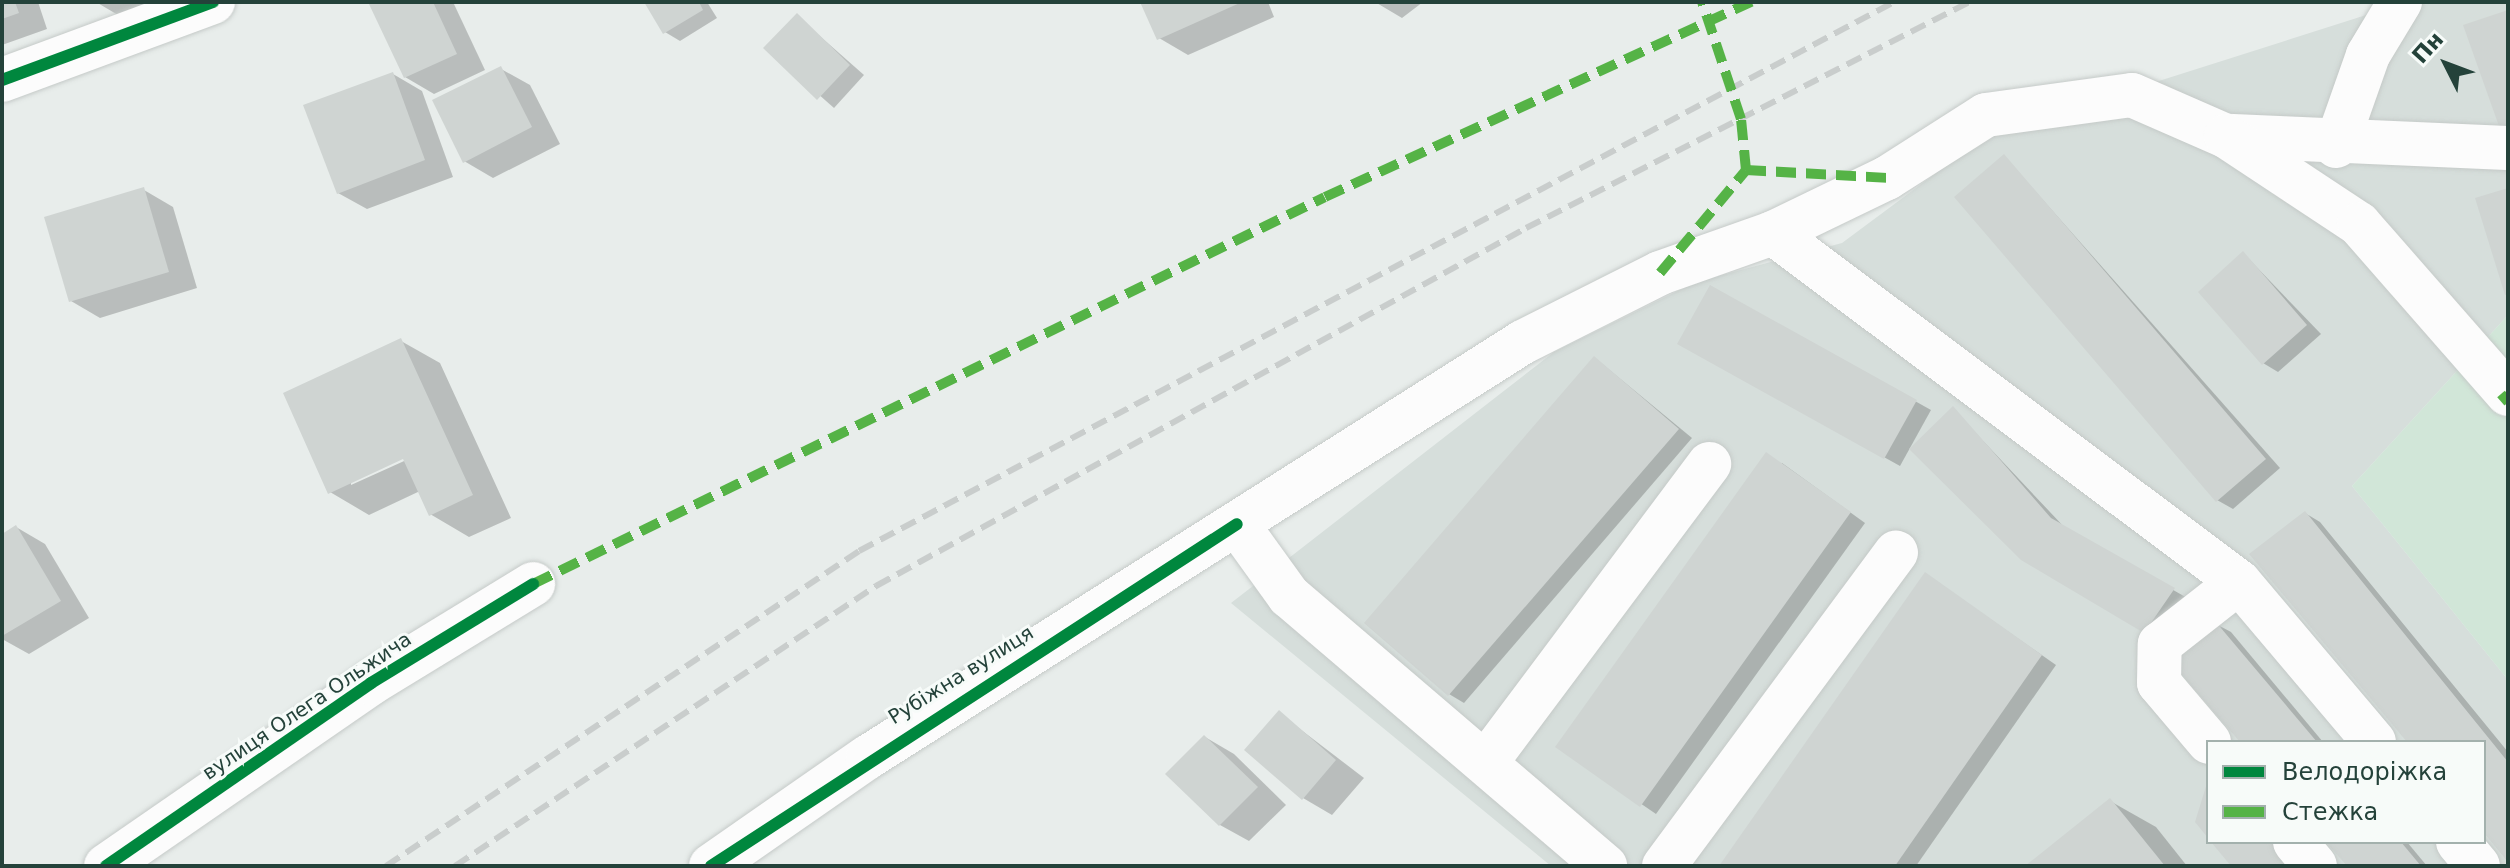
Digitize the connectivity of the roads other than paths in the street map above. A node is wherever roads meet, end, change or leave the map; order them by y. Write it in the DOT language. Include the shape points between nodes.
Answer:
graph roads {
  1 [pos="213,2"];
  2 [pos="2400,2"];
  3 [pos="2,80"];
  4 [pos="2226,136"];
  5 [pos="2336,146"];
  6 [pos="2508,148"];
  7 [pos="1773,233"];
  8 [pos="2508,394"];
  9 [pos="1709,464"];
  10 [pos="1237,524"];
  11 [pos="1896,552"];
  12 [pos="2239,582"];
  13 [pos="533,584"];
  14 [pos="2207,740"];
  15 [pos="2372,740"];
  16 [pos="1487,761"];
  17 [pos="2297,844"];
  18 [pos="2460,844"];
  19 [pos="106,866"];
  20 [pos="711,866"];
  21 [pos="1605,866"];
  22 [pos="1664,866"];
  23 [pos="2315,866"];
  24 [pos="2478,866"];
  1 -- 3 [label="street"];
  2 -- 5 [label="street" via="2368,55"];
  4 -- 5 [label="street"];
  4 -- 7 [label="street, Рубіжна вулиця" via="2132,95 1986,115 1887,178"];
  4 -- 8 [label="street" via="2359,224"];
  5 -- 6 [label="street"];
  7 -- 10 [label="street, Рубіжна вулиця" via="1660,273 1523,342"];
  7 -- 12 [label="street"];
  9 -- 16 [label="street"];
  10 -- 16 [label="street" via="1289,596"];
  10 -- 20 [label="street, Рубіжна вулиця"];
  11 -- 22 [label="street"];
  12 -- 14 [label="street" via="2160,644 2159,683"];
  12 -- 15 [label="street"];
  13 -- 19 [label="street, вулиця Олега Ольжича" via="371,683"];
  16 -- 21 [label="street"];
  17 -- 23 [label="street"];
  18 -- 24 [label="street"];
}
